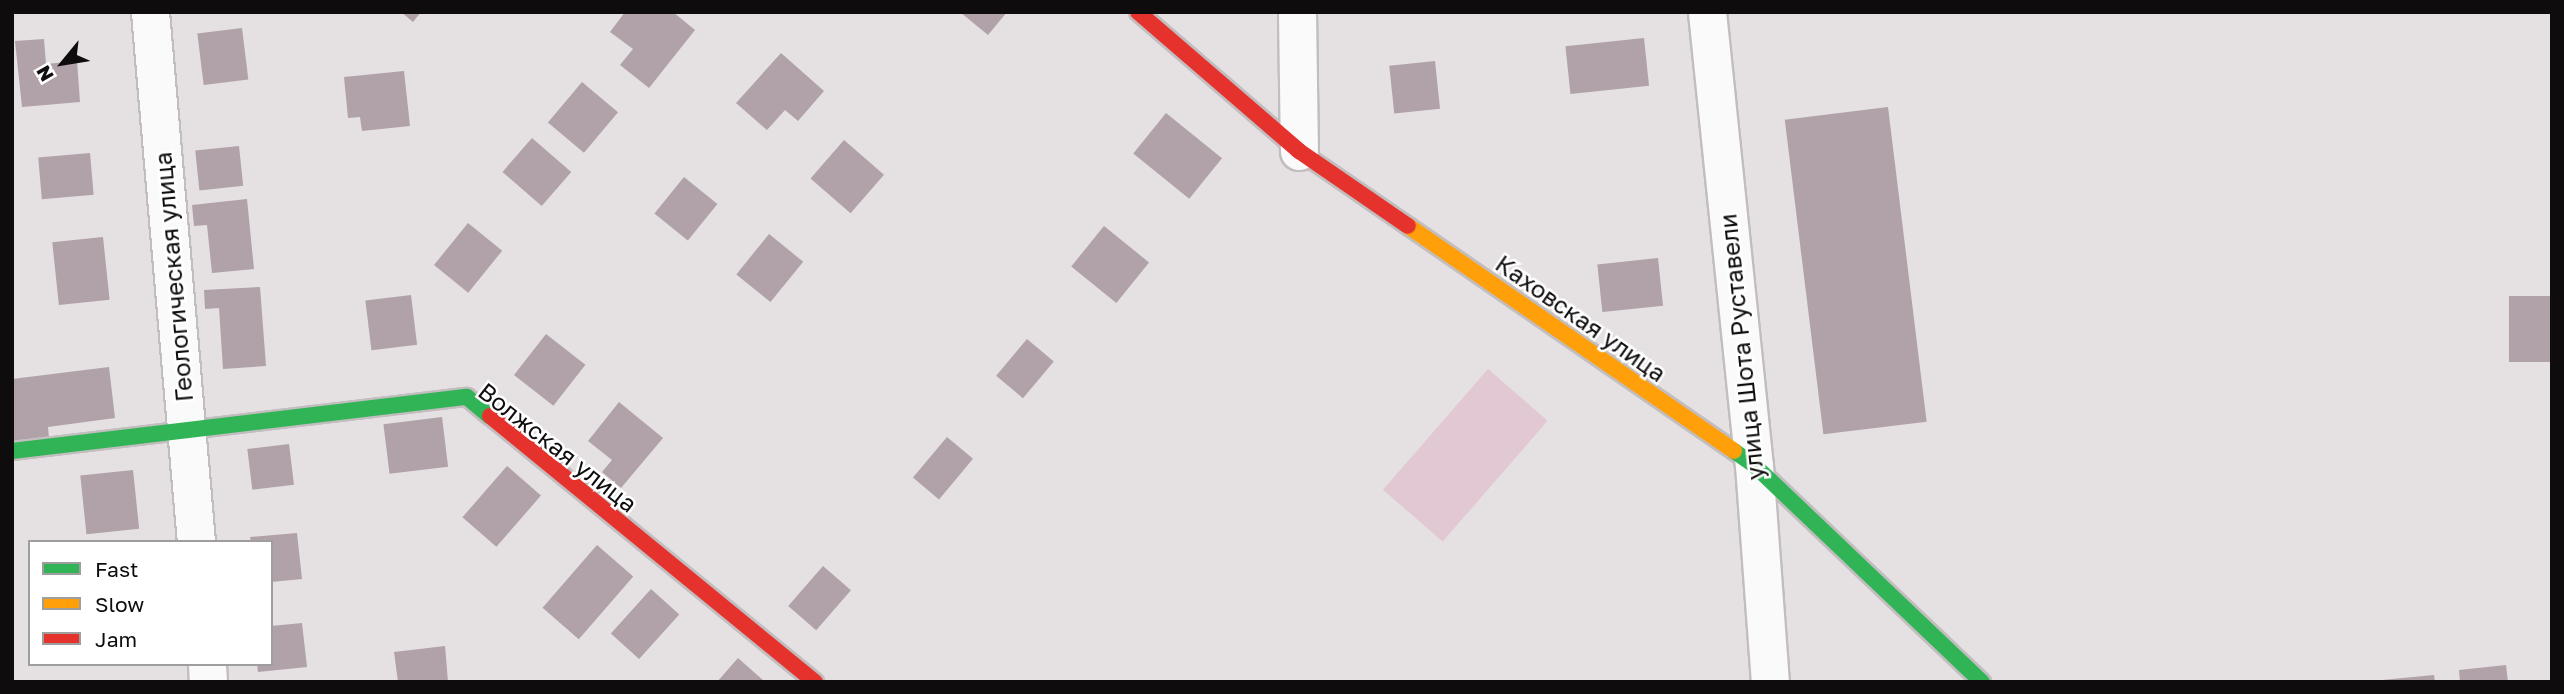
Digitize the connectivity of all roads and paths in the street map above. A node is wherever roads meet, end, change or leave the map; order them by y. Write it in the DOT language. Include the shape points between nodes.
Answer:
graph roads {
  1 [pos="150,12"];
  2 [pos="1138,12"];
  3 [pos="1297,12"];
  4 [pos="1707,12"];
  5 [pos="1299,150"];
  6 [pos="186,430"];
  7 [pos="12,451"];
  8 [pos="1754,465"];
  9 [pos="196,540"];
  10 [pos="815,682"];
  11 [pos="1770,682"];
  12 [pos="1982,682"];
  1 -- 6 [label="street, Геологическая улица"];
  2 -- 5 [label="street, Каховская улица"];
  3 -- 5 [label="street"];
  4 -- 8 [label="street, улица Шота Руставели"];
  5 -- 8 [label="street, Каховская улица"];
  6 -- 7 [label="street, Волжская улица"];
  6 -- 9 [label="street, Геологическая улица"];
  6 -- 10 [label="street, Волжская улица" via="467,397"];
  8 -- 11 [label="street, улица Шота Руставели"];
  8 -- 12 [label="street, Каховская улица"];
}
